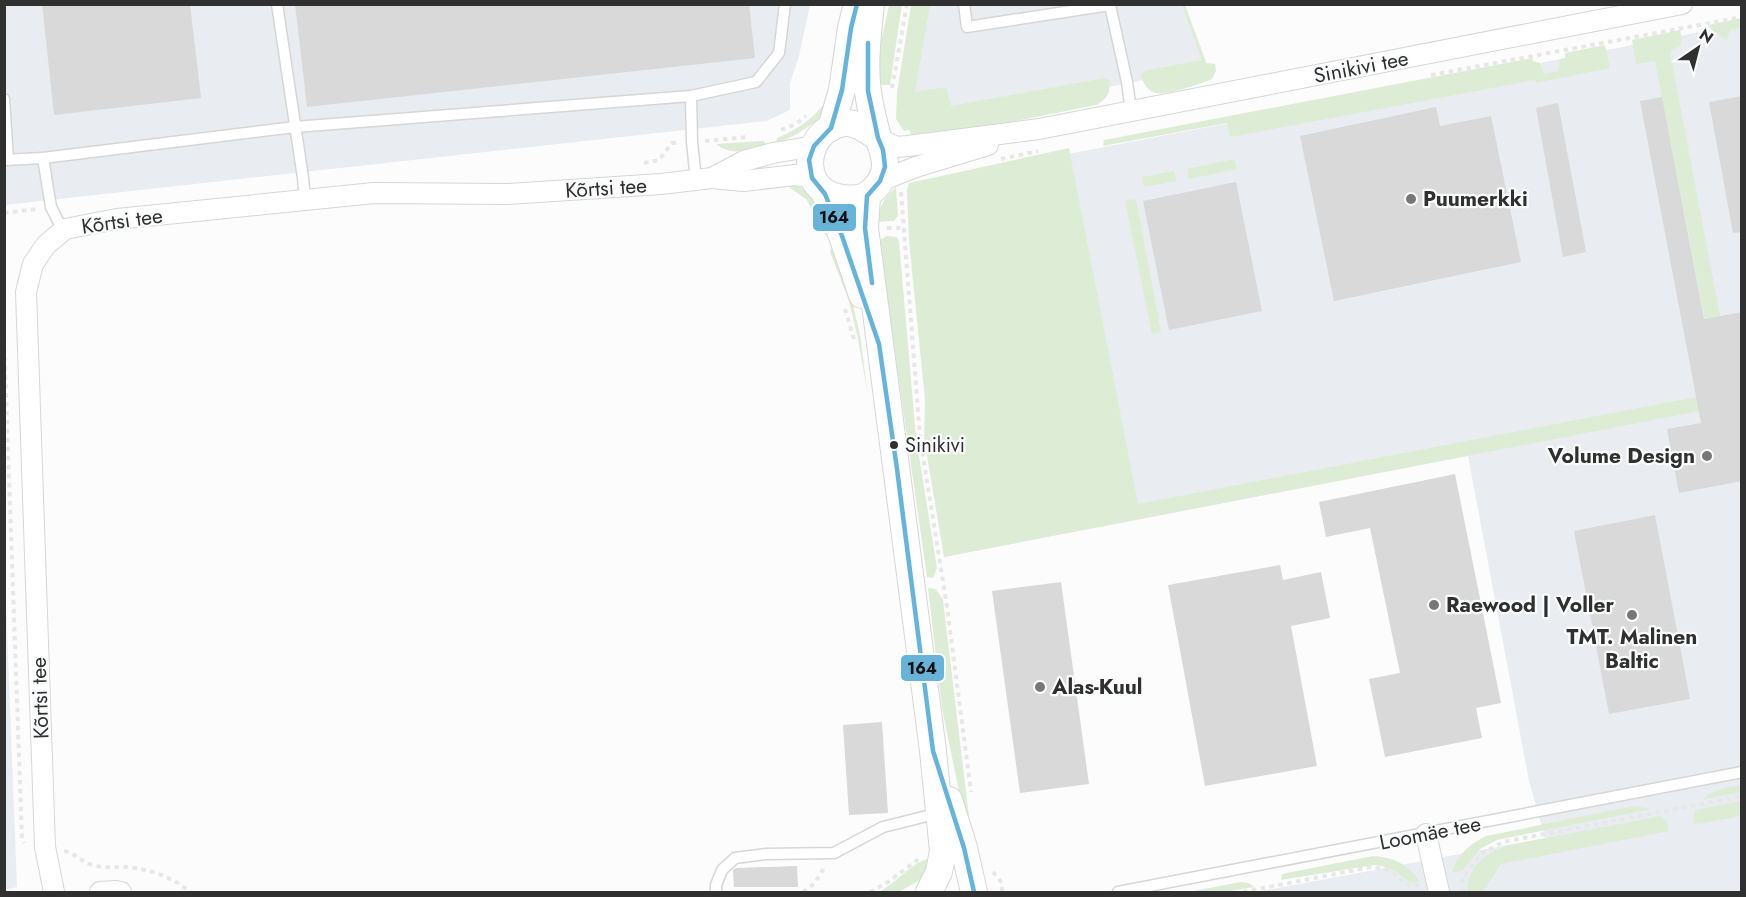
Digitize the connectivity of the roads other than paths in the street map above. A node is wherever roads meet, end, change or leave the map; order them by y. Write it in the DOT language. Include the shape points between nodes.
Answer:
graph roads {
  1 [pos="277,4"];
  2 [pos="785,4"];
  3 [pos="857,4"];
  4 [pos="871,4"];
  5 [pos="964,4"];
  6 [pos="1682,4"];
  7 [pos="1110,5"];
  8 [pos="691,96"];
  9 [pos="4,99"];
  10 [pos="1131,111"];
  11 [pos="295,127"];
  12 [pos="831,128"];
  13 [pos="1039,129"];
  14 [pos="878,138"];
  15 [pos="814,146"];
  16 [pos="43,158"];
  17 [pos="6,160"];
  18 [pos="704,179"];
  19 [pos="819,186"];
  20 [pos="873,189"];
  21 [pos="305,200"];
  22 [pos="63,231"];
  23 [pos="868,346"];
  24 [pos="933,751"];
  25 [pos="1742,772"];
  26 [pos="939,813"];
  27 [pos="1426,834"];
  28 [pos="1438,887"];
  29 [pos="54,892"];
  30 [pos="100,892"];
  31 [pos="121,892"];
  32 [pos="716,892"];
  33 [pos="928,892"];
  34 [pos="969,892"];
  35 [pos="975,892"];
  36 [pos="1118,892"];
  1 -- 11 [label="lane"];
  2 -- 8 [label="lane" via="779,53 756,82"];
  3 -- 12 [label="street"];
  4 -- 14 [label="street" via="868,40 879,92"];
  5 -- 7 [label="lane" via="967,27"];
  6 -- 10 [label="street, Sinikivi tee"];
  7 -- 10 [label="lane"];
  8 -- 11 [label="lane"];
  8 -- 18 [label="lane" via="692,142"];
  9 -- 17 [label="lane"];
  10 -- 13 [label="street, Sinikivi tee"];
  11 -- 16 [label="lane"];
  11 -- 21 [label="lane"];
  12 -- 14 [label="street" via="846,123 862,127"];
  12 -- 15 [label="street"];
  13 -- 14 [label="street, Sinikivi tee" via="896,147"];
  13 -- 20 [label="street, Sinikivi tee" via="916,167"];
  14 -- 20 [label="street" via="885,167"];
  15 -- 18 [label="street, Kõrtsi tee" via="771,144"];
  15 -- 19 [label="street" via="809,160"];
  16 -- 17 [label="lane"];
  16 -- 22 [label="lane" via="51,207"];
  18 -- 19 [label="street, Kõrtsi tee" via="743,181 795,174"];
  18 -- 21 [label="street, Kõrtsi tee" via="507,194 374,193"];
  19 -- 20 [label="street" via="846,199"];
  19 -- 23 [label="street" via="842,236"];
  20 -- 23 [label="street" via="865,228"];
  21 -- 22 [label="street, Kõrtsi tee" via="117,219"];
  22 -- 29 [label="street, Kõrtsi tee" via="46,245 33,264 26,291 45,847"];
  23 -- 24 [label="street" via="897,469"];
  24 -- 26 [label="street"];
  24 -- 35 [label="street"];
  25 -- 27 [label="lane, Loomäe tee"];
  26 -- 32 [label="lane" via="883,827 834,853 735,858 722,870"];
  26 -- 33 [label="street" via="942,851 939,872"];
  27 -- 28 [label="street"];
  27 -- 36 [label="lane, Loomäe tee"];
  30 -- 31 [label="street"];
  33 -- 34 [label="street" via="961,888"];
}
